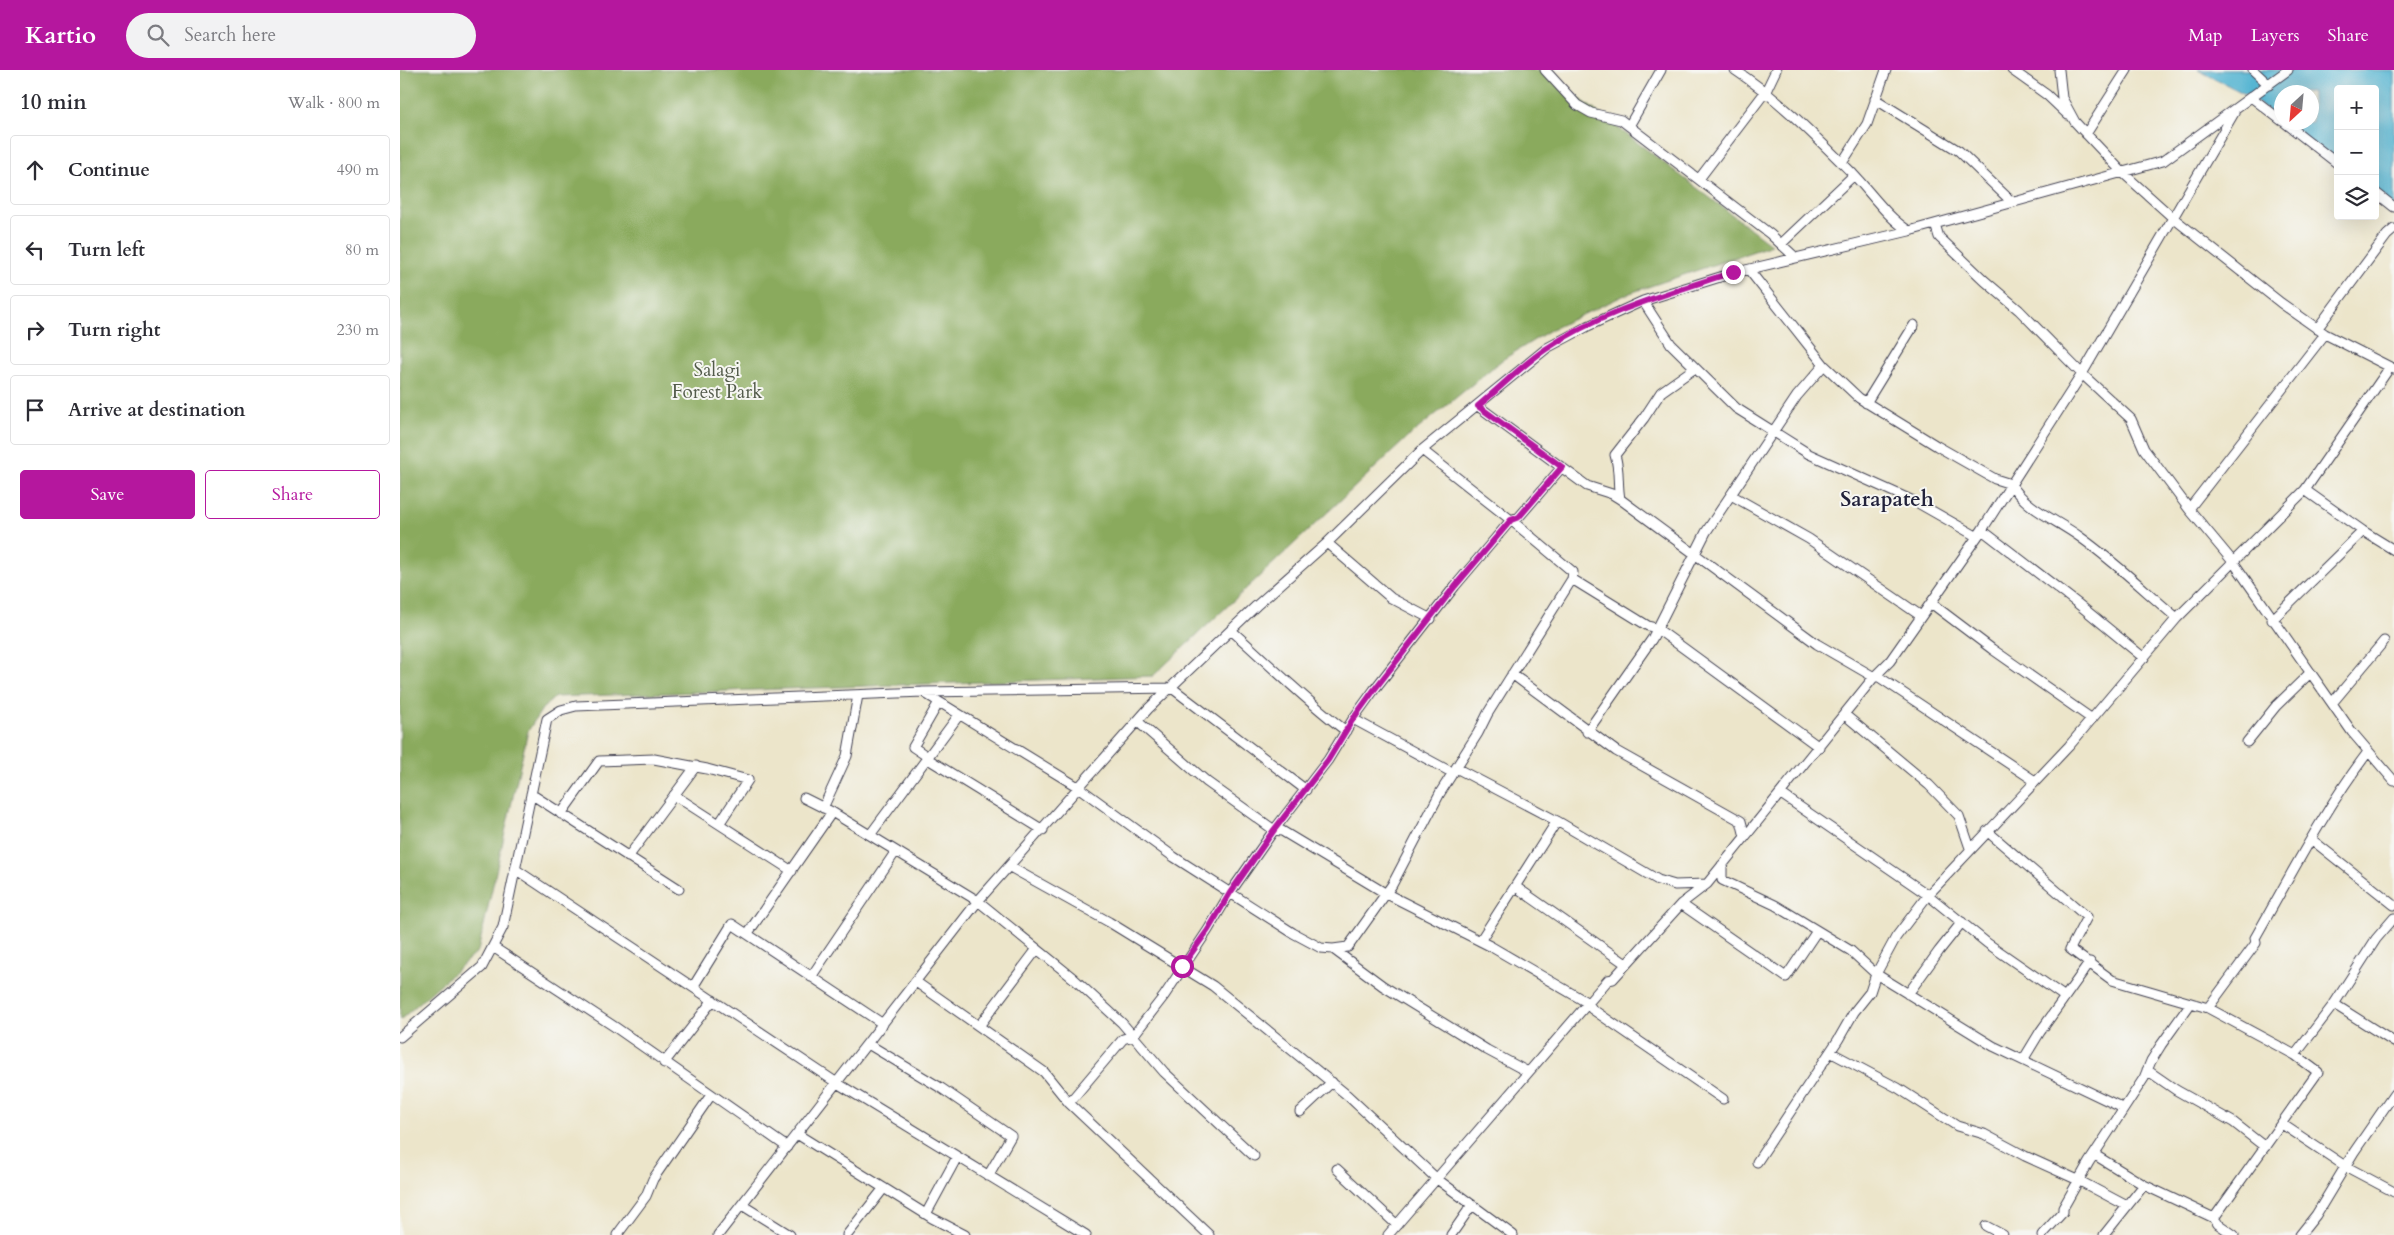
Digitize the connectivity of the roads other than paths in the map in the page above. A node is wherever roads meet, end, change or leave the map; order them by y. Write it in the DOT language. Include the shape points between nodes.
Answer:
graph roads {
  1 [pos="1545,70"];
  2 [pos="1661,70"];
  3 [pos="1735,70"];
  4 [pos="1776,70"];
  5 [pos="1886,70"];
  6 [pos="2012,70"];
  7 [pos="2059,70"];
  8 [pos="2127,70"];
  9 [pos="2253,70"];
  10 [pos="2288,70"];
  11 [pos="2269,85"];
  12 [pos="1766,91"];
  13 [pos="2251,97"];
  14 [pos="1876,99"];
  15 [pos="2236,108"];
  16 [pos="2274,115"];
  17 [pos="2075,122"];
  18 [pos="1629,126"];
  19 [pos="2293,130"];
  20 [pos="2086,134"];
  21 [pos="2334,161"];
  22 [pos="1842,163"];
  23 [pos="2122,172"];
  24 [pos="1854,175"];
  25 [pos="1699,179"];
  26 [pos="2379,195"];
  27 [pos="2012,202"];
  28 [pos="2394,207"];
  29 [pos="2172,217"];
  30 [pos="1935,224"];
  31 [pos="2394,229"];
  32 [pos="1909,231"];
  33 [pos="1781,244"];
  34 [pos="1795,257"];
  35 [pos="1749,270"];
  36 [pos="1643,301"];
  37 [pos="1914,325"];
  38 [pos="2321,332"];
  39 [pos="1824,365"];
  40 [pos="1695,368"];
  41 [pos="2392,368"];
  42 [pos="2082,374"];
  43 [pos="1866,403"];
  44 [pos="1478,406"];
  45 [pos="1773,433"];
  46 [pos="1422,450"];
  47 [pos="1562,467"];
  48 [pos="2011,484"];
  49 [pos="2305,490"];
  50 [pos="1731,495"];
  51 [pos="1620,499"];
  52 [pos="2189,509"];
  53 [pos="1511,520"];
  54 [pos="2363,531"];
  55 [pos="1979,533"];
  56 [pos="1327,543"];
  57 [pos="2394,550"];
  58 [pos="1695,555"];
  59 [pos="2234,563"];
  60 [pos="1572,579"];
  61 [pos="1931,603"];
  62 [pos="1921,616"];
  63 [pos="2177,618"];
  64 [pos="1430,619"];
  65 [pos="2272,620"];
  66 [pos="1656,628"];
  67 [pos="1231,630"];
  68 [pos="2384,641"];
  69 [pos="2144,658"];
  70 [pos="2310,673"];
  71 [pos="1512,674"];
  72 [pos="1874,677"];
  73 [pos="1172,688"];
  74 [pos="923,692"];
  75 [pos="858,694"];
  76 [pos="939,702"];
  77 [pos="2333,702"];
  78 [pos="959,715"];
  79 [pos="1846,715"];
  80 [pos="1353,719"];
  81 [pos="2092,719"];
  82 [pos="1138,721"];
  83 [pos="1346,731"];
  84 [pos="1587,732"];
  85 [pos="2247,742"];
  86 [pos="1819,747"];
  87 [pos="2368,752"];
  88 [pos="928,759"];
  89 [pos="696,766"];
  90 [pos="1454,770"];
  91 [pos="2035,781"];
  92 [pos="2394,781"];
  93 [pos="1078,787"];
  94 [pos="1306,790"];
  95 [pos="531,794"];
  96 [pos="1781,794"];
  97 [pos="674,795"];
  98 [pos="804,798"];
  99 [pos="823,808"];
  100 [pos="832,812"];
  101 [pos="561,814"];
  102 [pos="1557,821"];
  103 [pos="718,824"];
  104 [pos="1042,830"];
  105 [pos="1274,830"];
  106 [pos="1987,831"];
  107 [pos="870,835"];
  108 [pos="1745,837"];
  109 [pos="2311,839"];
  110 [pos="1970,848"];
  111 [pos="896,851"];
  112 [pos="628,857"];
  113 [pos="1722,865"];
  114 [pos="1010,867"];
  115 [pos="515,869"];
  116 [pos="792,871"];
  117 [pos="1707,884"];
  118 [pos="1516,888"];
  119 [pos="679,889"];
  120 [pos="1230,893"];
  121 [pos="1386,893"];
  122 [pos="1928,894"];
  123 [pos="978,902"];
  124 [pos="1681,904"];
  125 [pos="2394,906"];
  126 [pos="2394,918"];
  127 [pos="1962,922"];
  128 [pos="1817,931"];
  129 [pos="748,933"];
  130 [pos="1480,941"];
  131 [pos="493,947"];
  132 [pos="1037,949"];
  133 [pos="1333,949"];
  134 [pos="2090,962"];
  135 [pos="1626,964"];
  136 [pos="1182,966"];
  137 [pos="1876,974"];
  138 [pos="811,977"];
  139 [pos="916,982"];
  140 [pos="693,987"];
  141 [pos="1908,994"];
  142 [pos="2065,997"];
  143 [pos="713,1000"];
  144 [pos="1588,1003"];
  145 [pos="2191,1003"];
  146 [pos="2334,1004"];
  147 [pos="2208,1008"];
  148 [pos="883,1024"];
  149 [pos="979,1026"];
  150 [pos="1133,1036"];
  151 [pos="400,1037"];
  152 [pos="2394,1042"];
  153 [pos="868,1044"];
  154 [pos="1830,1052"];
  155 [pos="2295,1055"];
  156 [pos="2023,1060"];
  157 [pos="664,1063"];
  158 [pos="2147,1070"];
  159 [pos="1528,1072"];
  160 [pos="1332,1082"];
  161 [pos="837,1083"];
  162 [pos="2394,1094"];
  163 [pos="711,1095"];
  164 [pos="1723,1099"];
  165 [pos="1069,1103"];
  166 [pos="2124,1108"];
  167 [pos="1300,1112"];
  168 [pos="2282,1124"];
  169 [pos="797,1134"];
  170 [pos="787,1147"];
  171 [pos="2265,1147"];
  172 [pos="2095,1155"];
  173 [pos="1254,1156"];
  174 [pos="957,1157"];
  175 [pos="1757,1162"];
  176 [pos="2346,1166"];
  177 [pos="1337,1169"];
  178 [pos="988,1176"];
  179 [pos="1437,1179"];
  180 [pos="2078,1180"];
  181 [pos="2144,1185"];
  182 [pos="884,1188"];
  183 [pos="2394,1192"];
  184 [pos="742,1205"];
  185 [pos="1472,1205"];
  186 [pos="2127,1206"];
  187 [pos="926,1214"];
  188 [pos="2214,1218"];
  189 [pos="1397,1225"];
  190 [pos="1986,1226"];
  191 [pos="961,1234"];
  192 [pos="618,1235"];
  193 [pos="718,1235"];
  194 [pos="790,1235"];
  195 [pos="846,1235"];
  196 [pos="1086,1235"];
  197 [pos="1209,1235"];
  198 [pos="1388,1235"];
  199 [pos="1451,1235"];
  200 [pos="1513,1235"];
  201 [pos="2003,1235"];
  202 [pos="2042,1235"];
  203 [pos="2104,1235"];
  204 [pos="2234,1235"];
  205 [pos="2300,1235"];
  1 -- 18 [label="street" via="1577,104 1591,113 1621,120"];
  2 -- 18 [label="street"];
  3 -- 12 [label="street"];
  4 -- 12 [label="street"];
  5 -- 14 [label="street"];
  6 -- 17 [label="street"];
  7 -- 17 [label="street" via="2062,98"];
  8 -- 20 [label="street"];
  9 -- 11 [label="street"];
  10 -- 11 [label="street"];
  11 -- 13 [label="street"];
  12 -- 22 [label="street"];
  12 -- 25 [label="street"];
  13 -- 15 [label="street"];
  13 -- 16 [label="street"];
  14 -- 22 [label="street" via="1867,124"];
  14 -- 27 [label="street" via="1959,151"];
  15 -- 23 [label="street" via="2163,161"];
  15 -- 29 [label="street"];
  17 -- 20 [label="street"];
  18 -- 25 [label="street"];
  19 -- 21 [label="street"];
  20 -- 23 [label="street"];
  22 -- 24 [label="street"];
  23 -- 27 [label="street"];
  23 -- 29 [label="street"];
  24 -- 32 [label="street" via="1898,224"];
  24 -- 33 [label="street"];
  25 -- 33 [label="street"];
  26 -- 28 [label="street"];
  27 -- 30 [label="street"];
  29 -- 38 [label="street"];
  29 -- 42 [label="street"];
  30 -- 32 [label="street"];
  30 -- 42 [label="street" via="1939,237 2019,310"];
  31 -- 38 [label="street"];
  32 -- 34 [label="street"];
  33 -- 34 [label="street"];
  34 -- 35 [label="street"];
  35 -- 36 [label="street" via="1733,272"];
  35 -- 39 [label="street"];
  36 -- 40 [label="street" via="1671,344"];
  36 -- 44 [label="street" via="1547,348"];
  37 -- 43 [label="street"];
  38 -- 41 [label="street"];
  38 -- 52 [label="street"];
  39 -- 43 [label="street"];
  39 -- 45 [label="street" via="1797,396"];
  40 -- 45 [label="street" via="1736,408"];
  40 -- 51 [label="street" via="1661,392 1615,455 1619,467"];
  41 -- 49 [label="street"];
  42 -- 48 [label="street"];
  42 -- 52 [label="street" via="2131,419 2144,449"];
  43 -- 48 [label="street" via="1987,474"];
  44 -- 46 [label="street"];
  44 -- 47 [label="street"];
  45 -- 50 [label="street"];
  45 -- 55 [label="street" via="1809,454"];
  46 -- 53 [label="street"];
  46 -- 56 [label="street"];
  47 -- 51 [label="street" via="1587,486"];
  47 -- 53 [label="street" via="1519,517"];
  48 -- 55 [label="street"];
  48 -- 63 [label="street" via="2017,494 2079,536"];
  49 -- 54 [label="street"];
  49 -- 59 [label="street"];
  50 -- 58 [label="street"];
  50 -- 62 [label="street" via="1809,539"];
  51 -- 58 [label="street"];
  52 -- 59 [label="street"];
  53 -- 60 [label="street" via="1573,572"];
  53 -- 64 [label="street"];
  54 -- 57 [label="street"];
  54 -- 65 [label="street"];
  55 -- 61 [label="street"];
  55 -- 69 [label="street" via="2077,603"];
  56 -- 64 [label="street" via="1391,598"];
  56 -- 67 [label="street"];
  58 -- 66 [label="street"];
  58 -- 72 [label="street" via="1817,644"];
  59 -- 63 [label="street"];
  59 -- 65 [label="street"];
  60 -- 66 [label="street"];
  60 -- 71 [label="street"];
  61 -- 62 [label="street"];
  61 -- 81 [label="street"];
  62 -- 72 [label="street" via="1890,661"];
  63 -- 69 [label="street"];
  64 -- 80 [label="street"];
  65 -- 70 [label="street"];
  66 -- 84 [label="street" via="1652,639"];
  66 -- 86 [label="street"];
  67 -- 73 [label="street"];
  67 -- 83 [label="street" via="1320,712"];
  68 -- 77 [label="street"];
  69 -- 81 [label="street"];
  70 -- 77 [label="street"];
  70 -- 85 [label="street" via="2276,706"];
  71 -- 84 [label="street"];
  71 -- 90 [label="street"];
  72 -- 79 [label="street"];
  72 -- 91 [label="street" via="1879,677"];
  73 -- 74 [label="street"];
  73 -- 82 [label="street"];
  73 -- 94 [label="street"];
  74 -- 75 [label="street"];
  74 -- 76 [label="street"];
  75 -- 95 [label="street" via="576,706 561,710 548,719"];
  75 -- 99 [label="street" via="847,756"];
  76 -- 78 [label="street"];
  76 -- 88 [label="street" via="912,747"];
  77 -- 87 [label="street"];
  78 -- 88 [label="street"];
  78 -- 93 [label="street"];
  79 -- 86 [label="street"];
  79 -- 110 [label="street" via="1929,786 1958,816"];
  80 -- 83 [label="street"];
  80 -- 90 [label="street"];
  81 -- 91 [label="street"];
  82 -- 93 [label="street"];
  82 -- 105 [label="street" via="1207,782"];
  83 -- 94 [label="street"];
  84 -- 108 [label="street" via="1653,774 1741,821"];
  86 -- 96 [label="street"];
  87 -- 92 [label="street"];
  87 -- 109 [label="street" via="2346,781"];
  88 -- 104 [label="street"];
  88 -- 107 [label="street"];
  89 -- 97 [label="street"];
  89 -- 101 [label="street" via="654,759 599,761"];
  89 -- 103 [label="street" via="748,780"];
  90 -- 102 [label="street"];
  90 -- 121 [label="street"];
  91 -- 106 [label="street"];
  93 -- 104 [label="street"];
  93 -- 120 [label="street" via="1174,857"];
  94 -- 105 [label="street"];
  95 -- 101 [label="street"];
  95 -- 115 [label="street"];
  96 -- 108 [label="street"];
  96 -- 122 [label="street"];
  97 -- 103 [label="street"];
  97 -- 112 [label="street"];
  98 -- 99 [label="street"];
  99 -- 100 [label="street"];
  100 -- 107 [label="street"];
  100 -- 116 [label="street"];
  101 -- 112 [label="street"];
  102 -- 117 [label="street" via="1658,880 1675,885"];
  102 -- 118 [label="street"];
  103 -- 116 [label="street"];
  104 -- 114 [label="street"];
  105 -- 120 [label="street"];
  105 -- 121 [label="street" via="1282,831"];
  106 -- 110 [label="street"];
  106 -- 134 [label="street" via="2087,917 2070,949"];
  107 -- 111 [label="street"];
  108 -- 113 [label="street"];
  109 -- 125 [label="street"];
  109 -- 147 [label="street" via="2255,938 2256,943"];
  110 -- 122 [label="street"];
  111 -- 123 [label="street"];
  111 -- 138 [label="street"];
  112 -- 119 [label="street"];
  113 -- 117 [label="street"];
  113 -- 128 [label="street" via="1722,880 1775,905"];
  114 -- 123 [label="street"];
  114 -- 136 [label="street"];
  115 -- 131 [label="street" via="503,927"];
  115 -- 140 [label="street"];
  116 -- 129 [label="street"];
  117 -- 124 [label="street"];
  118 -- 130 [label="street"];
  118 -- 135 [label="street"];
  120 -- 133 [label="street" via="1300,937 1321,948"];
  120 -- 136 [label="street"];
  121 -- 130 [label="street"];
  121 -- 133 [label="street" via="1348,947"];
  122 -- 127 [label="street"];
  122 -- 137 [label="street" via="1896,937"];
  123 -- 132 [label="street"];
  123 -- 139 [label="street"];
  124 -- 128 [label="street" via="1786,978"];
  124 -- 135 [label="street"];
  126 -- 146 [label="street"];
  127 -- 141 [label="street"];
  127 -- 142 [label="street"];
  128 -- 137 [label="street" via="1851,951"];
  129 -- 138 [label="street"];
  129 -- 140 [label="street" via="732,924"];
  130 -- 144 [label="street"];
  131 -- 151 [label="street" via="482,967"];
  131 -- 157 [label="street"];
  132 -- 149 [label="street"];
  132 -- 150 [label="street" via="1073,978"];
  133 -- 159 [label="street" via="1383,986"];
  134 -- 142 [label="street"];
  134 -- 145 [label="street" via="2112,980"];
  135 -- 144 [label="street"];
  136 -- 150 [label="street"];
  136 -- 160 [label="street" via="1213,986"];
  137 -- 141 [label="street"];
  137 -- 154 [label="street" via="1870,992"];
  138 -- 148 [label="street"];
  139 -- 148 [label="street"];
  139 -- 149 [label="street"];
  140 -- 143 [label="street"];
  141 -- 156 [label="street" via="1993,1046"];
  142 -- 156 [label="street"];
  143 -- 157 [label="street"];
  143 -- 161 [label="street"];
  144 -- 159 [label="street"];
  144 -- 164 [label="street" via="1592,1009"];
  145 -- 147 [label="street"];
  145 -- 158 [label="street" via="2174,1024"];
  146 -- 152 [label="street"];
  146 -- 155 [label="street"];
  147 -- 155 [label="street"];
  148 -- 153 [label="street"];
  149 -- 165 [label="street" via="1044,1072"];
  150 -- 165 [label="street" via="1123,1039"];
  150 -- 173 [label="street" via="1170,1078"];
  153 -- 161 [label="street"];
  153 -- 178 [label="street" via="1011,1136"];
  154 -- 175 [label="street"];
  154 -- 180 [label="street" via="1898,1088 1957,1126 1984,1134"];
  155 -- 168 [label="street" via="2318,1072"];
  156 -- 166 [label="street"];
  157 -- 163 [label="street"];
  158 -- 166 [label="street"];
  158 -- 171 [label="street" via="2233,1122"];
  159 -- 179 [label="street"];
  160 -- 167 [label="street"];
  160 -- 179 [label="street"];
  161 -- 169 [label="street"];
  161 -- 174 [label="street"];
  162 -- 176 [label="street"];
  163 -- 170 [label="street"];
  163 -- 192 [label="street"];
  165 -- 197 [label="street"];
  166 -- 172 [label="street"];
  168 -- 171 [label="street"];
  168 -- 176 [label="street"];
  169 -- 170 [label="street"];
  169 -- 182 [label="street"];
  170 -- 184 [label="street"];
  171 -- 188 [label="street"];
  172 -- 180 [label="street"];
  172 -- 181 [label="street"];
  174 -- 178 [label="street"];
  174 -- 187 [label="street"];
  176 -- 183 [label="street"];
  176 -- 205 [label="street"];
  177 -- 189 [label="street"];
  178 -- 196 [label="street"];
  179 -- 185 [label="street"];
  179 -- 189 [label="street"];
  180 -- 186 [label="street"];
  180 -- 202 [label="street" via="2063,1212"];
  181 -- 186 [label="street"];
  181 -- 188 [label="street"];
  182 -- 187 [label="street"];
  182 -- 195 [label="street"];
  184 -- 193 [label="street"];
  184 -- 194 [label="street"];
  185 -- 199 [label="street"];
  185 -- 200 [label="street"];
  186 -- 203 [label="street"];
  187 -- 191 [label="street"];
  188 -- 204 [label="street"];
  189 -- 198 [label="street"];
  190 -- 201 [label="street"];
}
